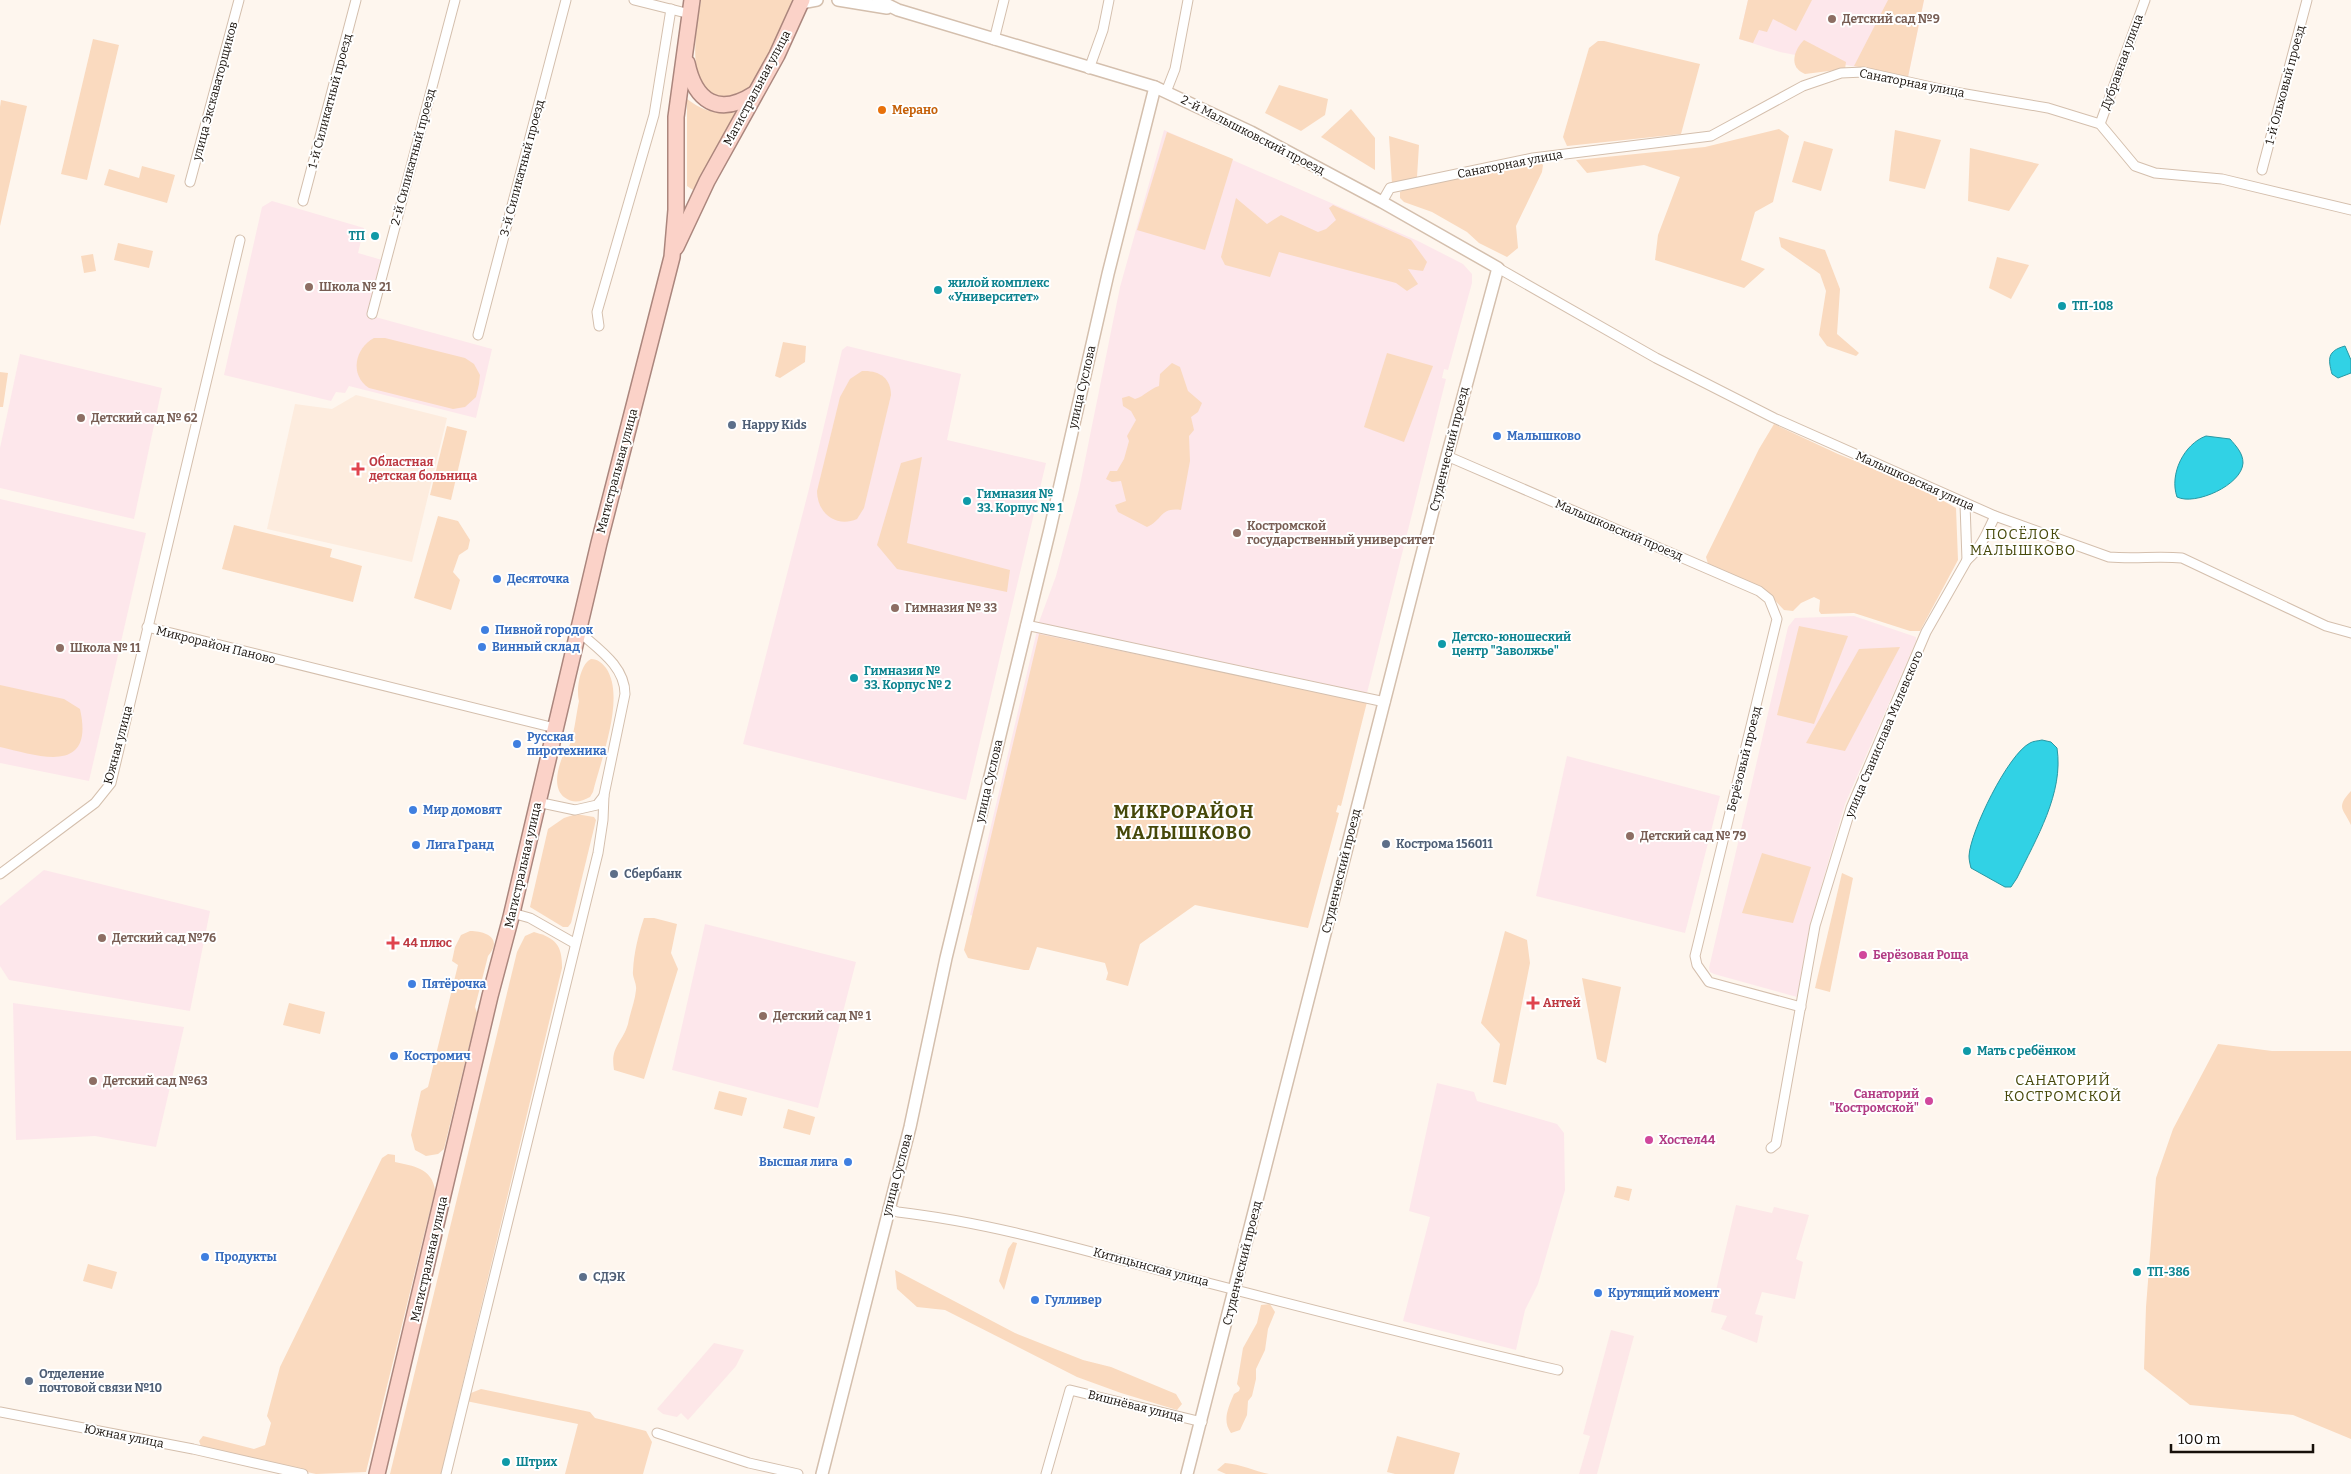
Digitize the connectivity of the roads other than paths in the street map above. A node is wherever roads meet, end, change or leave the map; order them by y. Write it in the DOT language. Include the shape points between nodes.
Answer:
graph roads {
  1 [pos="239,0"];
  2 [pos="356,0"];
  3 [pos="454,0"];
  4 [pos="566,0"];
  5 [pos="634,0"];
  6 [pos="817,0"];
  7 [pos="838,0"];
  8 [pos="878,0"];
  9 [pos="1004,0"];
  10 [pos="1109,0"];
  11 [pos="1188,0"];
  12 [pos="2145,0"];
  13 [pos="2307,0"];
  14 [pos="802,2"];
  15 [pos="691,7"];
  16 [pos="671,9"];
  17 [pos="898,10"];
  18 [pos="994,40"];
  19 [pos="686,56"];
  20 [pos="1089,69"];
  21 [pos="1155,88"];
  22 [pos="1166,92"];
  23 [pos="754,94"];
  24 [pos="2100,124"];
  25 [pos="2262,170"];
  26 [pos="190,182"];
  27 [pos="303,201"];
  28 [pos="1382,202"];
  29 [pos="2351,210"];
  30 [pos="240,240"];
  31 [pos="672,257"];
  32 [pos="1498,268"];
  33 [pos="372,314"];
  34 [pos="599,326"];
  35 [pos="478,336"];
  36 [pos="1447,456"];
  37 [pos="1965,504"];
  38 [pos="1994,516"];
  39 [pos="1966,560"];
  40 [pos="1777,619"];
  41 [pos="1026,625"];
  42 [pos="147,627"];
  43 [pos="578,631"];
  44 [pos="2351,633"];
  45 [pos="1385,702"];
  46 [pos="555,728"];
  47 [pos="604,796"];
  48 [pos="537,802"];
  49 [pos="0,874"];
  50 [pos="512,913"];
  51 [pos="574,943"];
  52 [pos="1801,1007"];
  53 [pos="1771,1148"];
  54 [pos="888,1208"];
  55 [pos="1235,1289"];
  56 [pos="1558,1370"];
  57 [pos="0,1412"];
  58 [pos="1202,1422"];
  59 [pos="658,1433"];
  60 [pos="248,1462"];
  61 [pos="271,1474"];
  62 [pos="303,1474"];
  63 [pos="377,1474"];
  64 [pos="446,1474"];
  65 [pos="798,1474"];
  66 [pos="822,1474"];
  67 [pos="1046,1474"];
  68 [pos="1187,1474"];
  1 -- 26 [label="street, улица Экскаваторщиков"];
  2 -- 27 [label="street, 1-й Силикатный проезд"];
  3 -- 33 [label="street, 2-й Силикатный проезд"];
  4 -- 35 [label="street, 3-й Силикатный проезд"];
  5 -- 16 [label="street"];
  6 -- 14 [label="street"];
  7 -- 17 [label="street"];
  8 -- 17 [label="street, 2-й Малышковский проезд"];
  9 -- 18 [label="street"];
  10 -- 20 [label="street" via="1103,30"];
  11 -- 22 [label="street" via="1175,69"];
  12 -- 24 [label="street, Дубравная улица"];
  13 -- 25 [label="street, 1-й Ольховый проезд"];
  14 -- 23 [label="highway, Магистральная улица"];
  15 -- 16 [label="street"];
  15 -- 19 [label="highway, Магистральная улица"];
  16 -- 34 [label="street" via="654,115 597,312"];
  17 -- 18 [label="street, 2-й Малышковский проезд"];
  18 -- 20 [label="street, 2-й Малышковский проезд"];
  19 -- 23 [label="highway" via="692,82 697,92 708,101 731,103"];
  19 -- 31 [label="highway, Магистральная улица" via="676,116 676,210"];
  20 -- 21 [label="street, 2-й Малышковский проезд"];
  21 -- 22 [label="street, 2-й Малышковский проезд"];
  21 -- 41 [label="street, улица Суслова"];
  22 -- 28 [label="street, 2-й Малышковский проезд" via="1248,130"];
  23 -- 31 [label="highway, Магистральная улица" via="707,181"];
  24 -- 28 [label="street, Санаторная улица" via="2048,108 1864,72 1841,73 1791,91 1711,136 1532,158 1390,188"];
  24 -- 29 [label="street" via="2135,166 2155,173 2222,179"];
  28 -- 32 [label="street, 2-й Малышковский проезд"];
  30 -- 42 [label="street, Микрорайон Паново"];
  31 -- 43 [label="highway, Магистральная улица"];
  32 -- 36 [label="street, Студенческий проезд"];
  32 -- 37 [label="street, Малышковская улица" via="1656,358 1765,414"];
  36 -- 40 [label="street, Малышковский проезд" via="1759,591 1769,599"];
  36 -- 45 [label="street, Студенческий проезд"];
  37 -- 38 [label="street, Малышковская улица"];
  37 -- 39 [label="street"];
  38 -- 39 [label="street, улица Станислава Милевского" via="1975,553"];
  38 -- 44 [label="street, Малышковская улица" via="2109,557 2182,558 2326,626"];
  39 -- 52 [label="street, улица Станислава Милевского" via="1926,632 1851,808 1815,926"];
  40 -- 52 [label="street, Берёзовый проезд" via="1695,956 1696,965 1709,982"];
  41 -- 45 [label="street"];
  41 -- 54 [label="street, улица Суслова" via="948,950 910,1127"];
  42 -- 46 [label="street, Микрорайон Паново"];
  42 -- 49 [label="street, Южная улица" via="111,784 94,803"];
  43 -- 46 [label="highway, Магистральная улица"];
  43 -- 47 [label="street" via="620,672 625,683"];
  45 -- 55 [label="street, Студенческий проезд"];
  46 -- 48 [label="highway, Магистральная улица"];
  47 -- 48 [label="street" via="598,805 575,810"];
  47 -- 51 [label="street" via="598,853"];
  48 -- 50 [label="highway, Магистральная улица"];
  50 -- 51 [label="street" via="530,918"];
  50 -- 63 [label="highway, Магистральная улица"];
  51 -- 64 [label="street"];
  52 -- 53 [label="street, улица Станислава Милевского" via="1776,1144"];
  54 -- 55 [label="street, Китицынская улица" via="968,1221"];
  54 -- 66 [label="street, улица Суслова"];
  55 -- 56 [label="street, Китицынская улица"];
  55 -- 58 [label="street, Студенческий проезд"];
  57 -- 60 [label="street, Южная улица"];
  58 -- 67 [label="street, Вишнёвая улица" via="1070,1390"];
  58 -- 68 [label="street, Студенческий проезд"];
  59 -- 65 [label="street" via="748,1463"];
  60 -- 61 [label="street, Южная улица"];
  60 -- 62 [label="street, Южная улица"];
}
